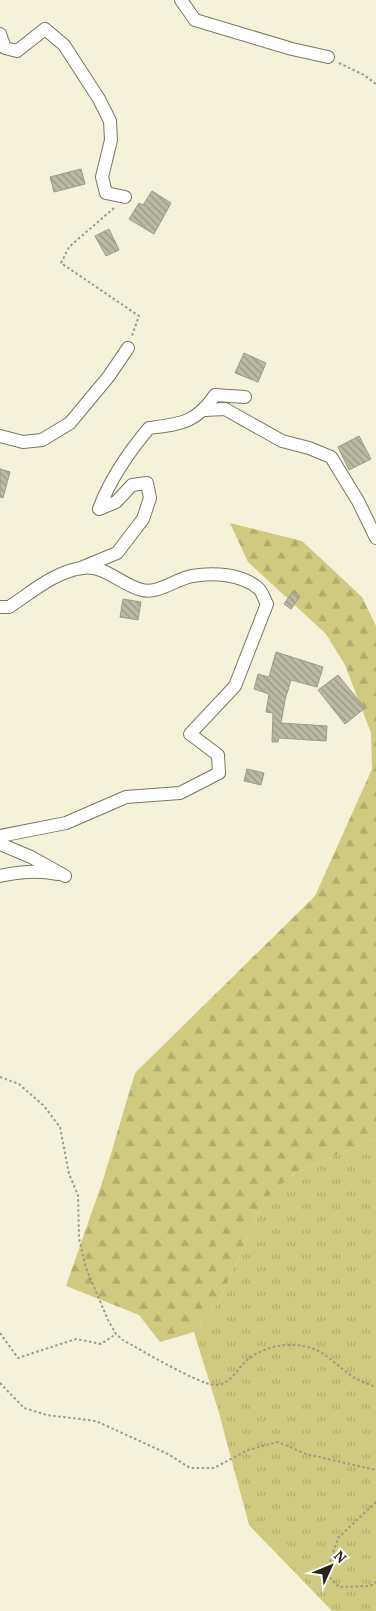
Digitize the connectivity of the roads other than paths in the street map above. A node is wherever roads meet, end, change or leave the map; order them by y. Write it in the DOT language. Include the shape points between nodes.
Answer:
graph roads {
  1 [pos="181,0"];
  2 [pos="0,34"];
  3 [pos="328,57"];
  4 [pos="125,197"];
  5 [pos="128,348"];
  6 [pos="245,397"];
  7 [pos="205,410"];
  8 [pos="0,436"];
  9 [pos="376,538"];
  10 [pos="83,567"];
  11 [pos="0,608"];
  12 [pos="0,836"];
  13 [pos="0,844"];
  14 [pos="0,876"];
  1 -- 3 [label="street" via="196,20"];
  2 -- 4 [label="street" via="5,48 17,51 46,29 64,45 110,121 111,140 102,177 106,193"];
  5 -- 8 [label="street" via="70,423 42,440 23,442"];
  6 -- 7 [label="street" via="215,395"];
  7 -- 9 [label="street" via="225,410 282,441 331,457"];
  7 -- 10 [label="street" via="181,424 149,428 128,453 99,509 116,502 132,485 147,483 150,498 143,518 117,553"];
  10 -- 11 [label="street" via="58,574 9,607"];
  10 -- 12 [label="street" via="102,570 142,590 192,576 219,574 240,578 260,588 267,604 235,686 190,734 218,755 219,773 180,793 126,797 66,822"];
  13 -- 14 [label="street" via="65,876 48,872"];
}
